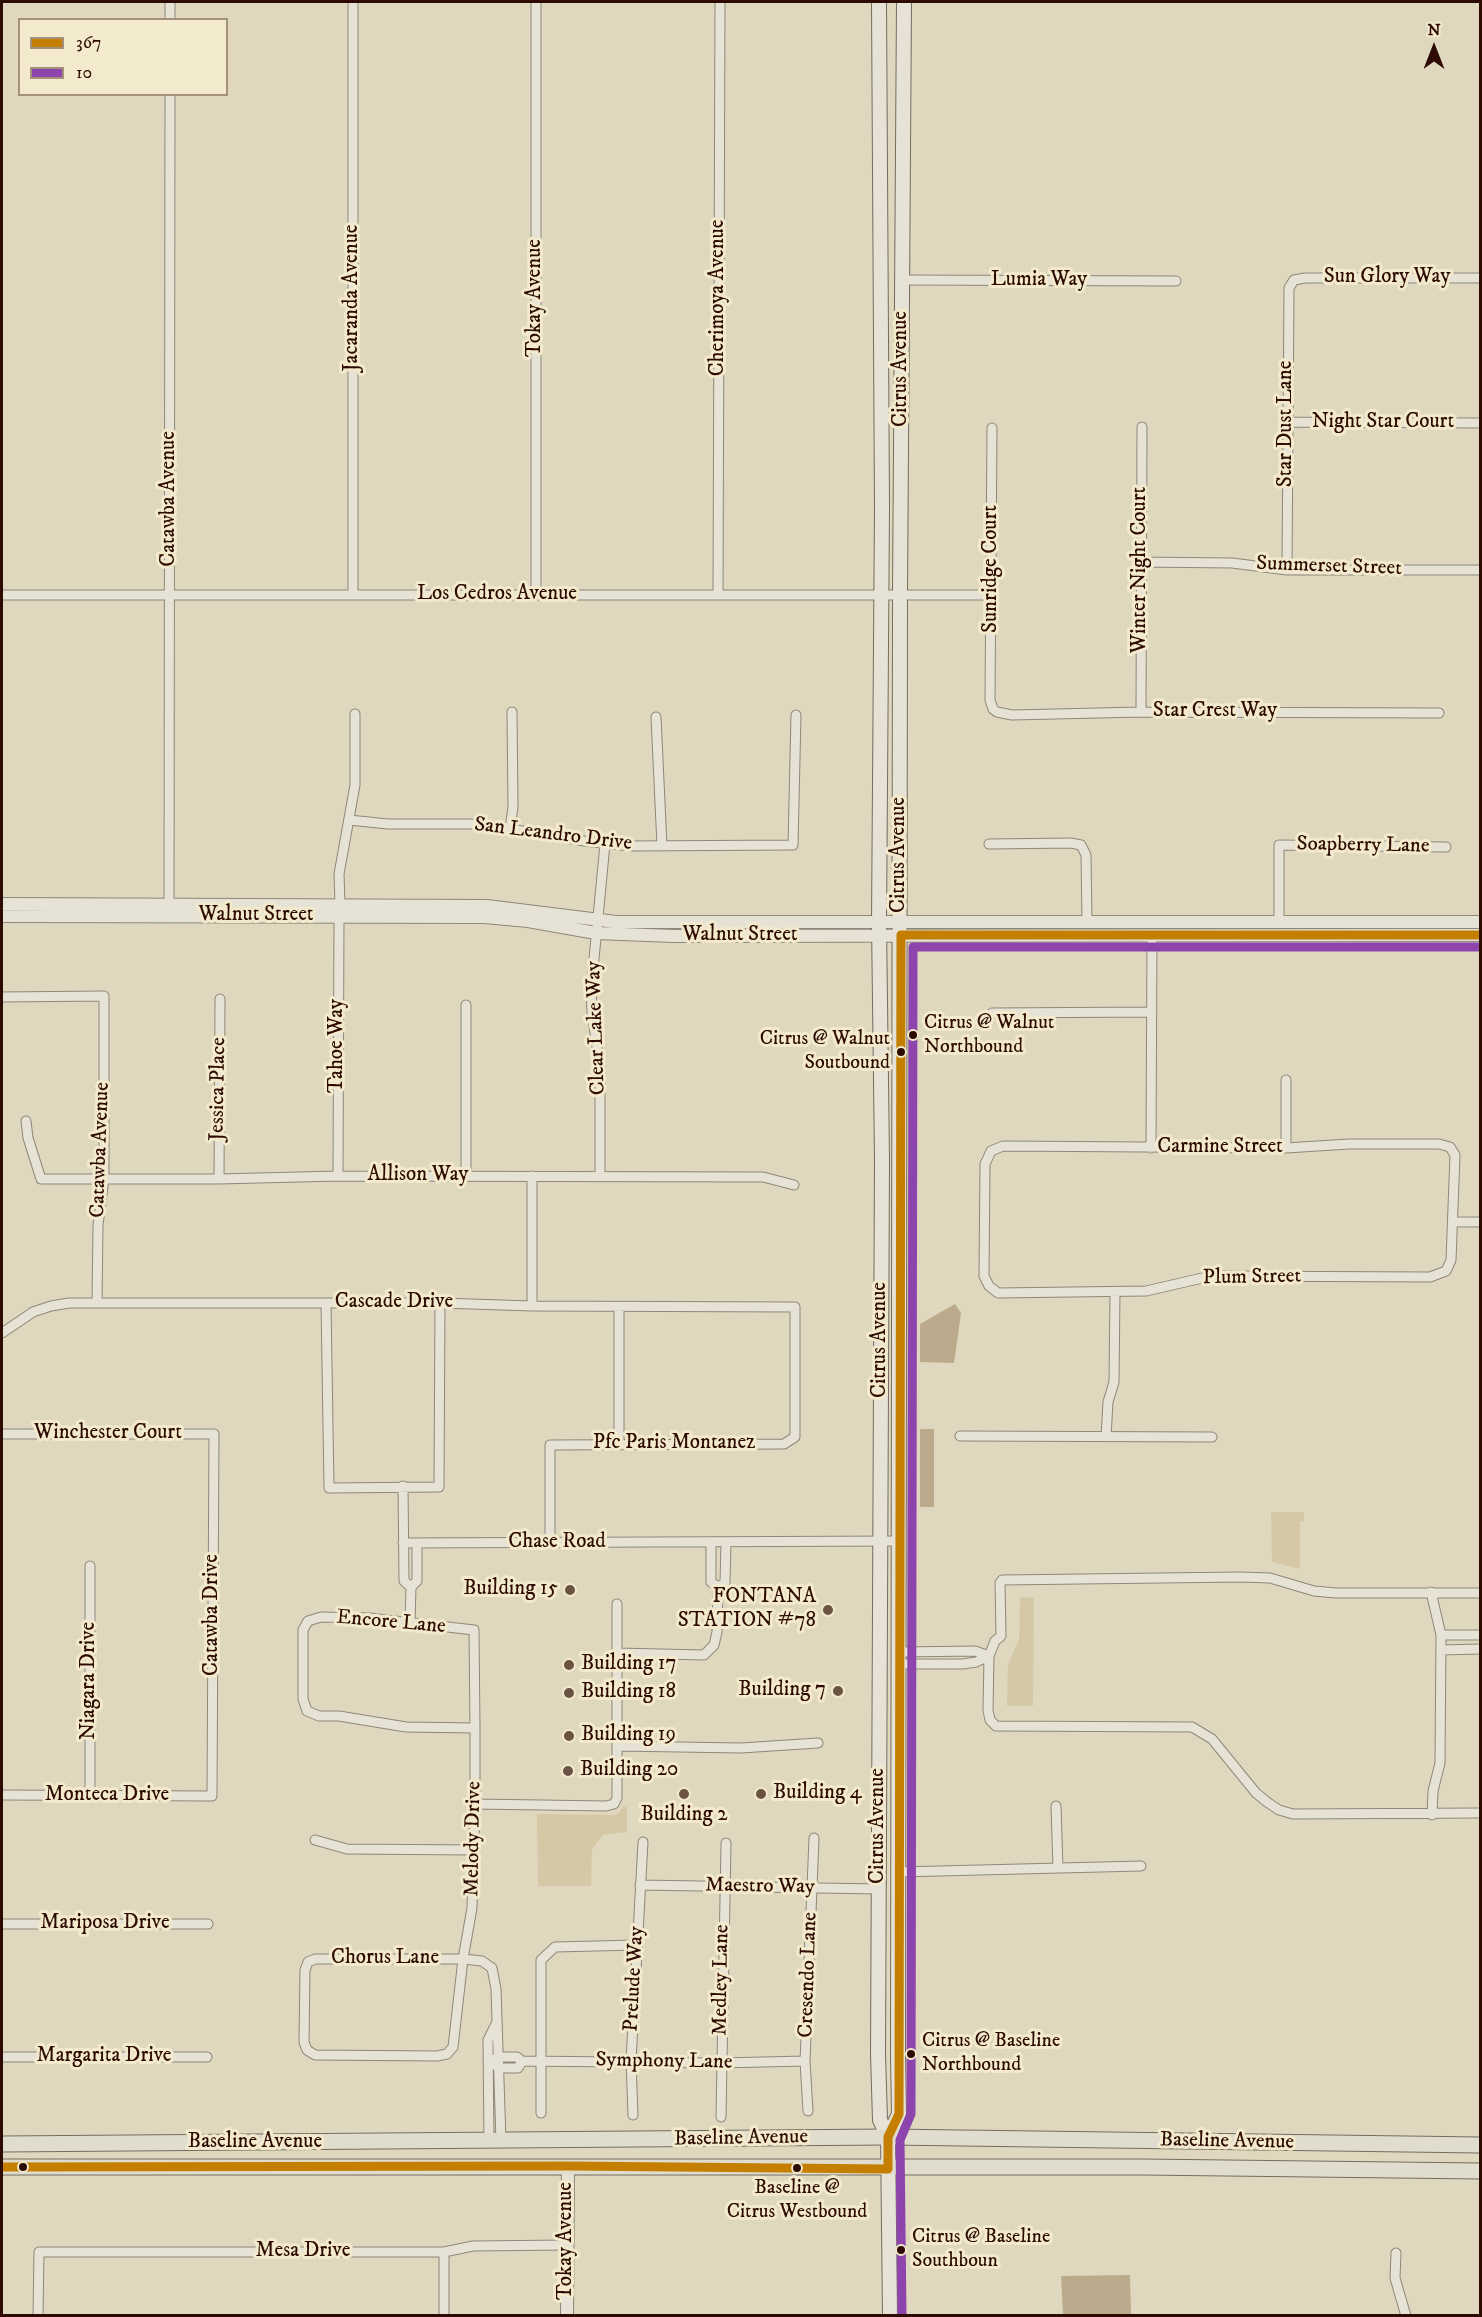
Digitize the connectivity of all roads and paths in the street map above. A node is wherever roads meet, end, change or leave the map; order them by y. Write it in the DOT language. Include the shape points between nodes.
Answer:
graph roads {
  1 [pos="170,2"];
  2 [pos="353,2"];
  3 [pos="536,2"];
  4 [pos="720,2"];
  5 [pos="879,2"];
  6 [pos="904,2"];
  7 [pos="170,18"];
  8 [pos="170,96"];
  9 [pos="1480,278"];
  10 [pos="902,280"];
  11 [pos="1294,280"];
  12 [pos="1176,282"];
  13 [pos="1286,422"];
  14 [pos="1480,423"];
  15 [pos="1142,427"];
  16 [pos="993,428"];
  17 [pos="1141,561"];
  18 [pos="1287,570"];
  19 [pos="1480,570"];
  20 [pos="2,595"];
  21 [pos="170,595"];
  22 [pos="353,595"];
  23 [pos="536,595"];
  24 [pos="718,595"];
  25 [pos="882,595"];
  26 [pos="900,595"];
  27 [pos="992,595"];
  28 [pos="993,710"];
  29 [pos="512,712"];
  30 [pos="1141,712"];
  31 [pos="1439,713"];
  32 [pos="355,714"];
  33 [pos="796,715"];
  34 [pos="656,717"];
  35 [pos="350,820"];
  36 [pos="510,829"];
  37 [pos="605,844"];
  38 [pos="989,844"];
  39 [pos="662,846"];
  40 [pos="1446,847"];
  41 [pos="2,904"];
  42 [pos="169,904"];
  43 [pos="339,910"];
  44 [pos="2,916"];
  45 [pos="1087,922"];
  46 [pos="1279,922"];
  47 [pos="1480,922"];
  48 [pos="596,927"];
  49 [pos="879,929"];
  50 [pos="901,929"];
  51 [pos="1480,935"];
  52 [pos="1152,936"];
  53 [pos="2,997"];
  54 [pos="220,999"];
  55 [pos="466,1005"];
  56 [pos="1151,1012"];
  57 [pos="992,1013"];
  58 [pos="1286,1080"];
  59 [pos="26,1120"];
  60 [pos="1151,1148"];
  61 [pos="1286,1148"];
  62 [pos="338,1176"];
  63 [pos="466,1176"];
  64 [pos="532,1176"];
  65 [pos="600,1176"];
  66 [pos="104,1179"];
  67 [pos="219,1179"];
  68 [pos="794,1185"];
  69 [pos="1453,1222"];
  70 [pos="1480,1222"];
  71 [pos="988,1286"];
  72 [pos="1115,1292"];
  73 [pos="97,1303"];
  74 [pos="326,1303"];
  75 [pos="440,1303"];
  76 [pos="532,1306"];
  77 [pos="619,1306"];
  78 [pos="2,1333"];
  79 [pos="2,1434"];
  80 [pos="214,1434"];
  81 [pos="960,1436"];
  82 [pos="795,1437"];
  83 [pos="1106,1437"];
  84 [pos="1212,1437"];
  85 [pos="620,1444"];
  86 [pos="403,1486"];
  87 [pos="879,1541"];
  88 [pos="899,1541"];
  89 [pos="711,1542"];
  90 [pos="726,1542"];
  91 [pos="403,1543"];
  92 [pos="417,1543"];
  93 [pos="550,1543"];
  94 [pos="90,1566"];
  95 [pos="411,1587"];
  96 [pos="718,1591"];
  97 [pos="1431,1592"];
  98 [pos="1480,1593"];
  99 [pos="617,1604"];
  100 [pos="410,1623"];
  101 [pos="474,1630"];
  102 [pos="1441,1635"];
  103 [pos="1480,1635"];
  104 [pos="1480,1649"];
  105 [pos="1441,1650"];
  106 [pos="617,1653"];
  107 [pos="989,1656"];
  108 [pos="899,1658"];
  109 [pos="475,1728"];
  110 [pos="818,1743"];
  111 [pos="616,1746"];
  112 [pos="2,1795"];
  113 [pos="90,1796"];
  114 [pos="212,1796"];
  115 [pos="475,1804"];
  116 [pos="1056,1806"];
  117 [pos="1480,1814"];
  118 [pos="1432,1815"];
  119 [pos="814,1838"];
  120 [pos="315,1840"];
  121 [pos="643,1842"];
  122 [pos="726,1843"];
  123 [pos="474,1850"];
  124 [pos="1141,1866"];
  125 [pos="1058,1868"];
  126 [pos="899,1872"];
  127 [pos="640,1885"];
  128 [pos="724,1886"];
  129 [pos="812,1888"];
  130 [pos="879,1889"];
  131 [pos="2,1924"];
  132 [pos="208,1924"];
  133 [pos="637,1945"];
  134 [pos="463,1959"];
  135 [pos="497,2022"];
  136 [pos="453,2047"];
  137 [pos="2,2057"];
  138 [pos="207,2057"];
  139 [pos="500,2057"];
  140 [pos="522,2061"];
  141 [pos="540,2061"];
  142 [pos="631,2061"];
  143 [pos="805,2061"];
  144 [pos="488,2062"];
  145 [pos="720,2063"];
  146 [pos="500,2068"];
  147 [pos="808,2111"];
  148 [pos="541,2113"];
  149 [pos="633,2115"];
  150 [pos="721,2117"];
  151 [pos="888,2137"];
  152 [pos="495,2141"];
  153 [pos="2,2144"];
  154 [pos="1480,2145"];
  155 [pos="568,2166"];
  156 [pos="2,2167"];
  157 [pos="888,2169"];
  158 [pos="1480,2171"];
  159 [pos="567,2246"];
  160 [pos="444,2252"];
  161 [pos="1396,2253"];
  162 [pos="38,2316"];
  163 [pos="444,2316"];
  164 [pos="567,2316"];
  165 [pos="890,2316"];
  166 [pos="1406,2316"];
  1 -- 7 [label="street"];
  2 -- 22 [label="street, Jacaranda Avenue"];
  3 -- 23 [label="street, Tokay Avenue"];
  4 -- 24 [label="street, Cherimoya Avenue"];
  5 -- 25 [label="main road, Citrus Avenue"];
  6 -- 10 [label="main road, Citrus Avenue"];
  8 -- 21 [label="street, Catawba Avenue"];
  9 -- 11 [label="street, Sun Glory Way"];
  10 -- 12 [label="street, Lumia Way"];
  10 -- 26 [label="main road, Citrus Avenue"];
  11 -- 13 [label="street, Star Dust Lane" via="1289,288"];
  13 -- 14 [label="street, Night Star Court"];
  13 -- 18 [label="street, Star Dust Lane"];
  15 -- 17 [label="street, Winter Night Court"];
  16 -- 27 [label="street, Sunridge Court"];
  17 -- 18 [label="street, Summerset Street" via="1232,563"];
  17 -- 30 [label="street, Winter Night Court"];
  18 -- 19 [label="street, Summerset Street"];
  20 -- 21 [label="street, Los Cedros Avenue"];
  21 -- 22 [label="street, Los Cedros Avenue"];
  21 -- 42 [label="street, Catawba Avenue"];
  22 -- 23 [label="street, Los Cedros Avenue"];
  23 -- 24 [label="street, Los Cedros Avenue"];
  24 -- 25 [label="street, Los Cedros Avenue"];
  25 -- 26 [label="street, Los Cedros Avenue"];
  25 -- 49 [label="main road, Citrus Avenue"];
  26 -- 27 [label="street, Los Cedros Avenue"];
  26 -- 50 [label="main road, Citrus Avenue"];
  27 -- 28 [label="street, Sunridge Court"];
  28 -- 30 [label="street, Star Crest Way" via="1012,715"];
  29 -- 36 [label="street"];
  30 -- 31 [label="street, Star Crest Way"];
  32 -- 35 [label="street, Tahoe Way" via="355,785"];
  33 -- 39 [label="street, San Leandro Drive" via="793,845"];
  34 -- 39 [label="street"];
  35 -- 36 [label="street, San Leandro Drive" via="479,824"];
  35 -- 43 [label="street, Tahoe Way" via="339,874"];
  36 -- 37 [label="street, San Leandro Drive"];
  37 -- 39 [label="street, San Leandro Drive"];
  37 -- 48 [label="street, Clear Lake Way"];
  38 -- 45 [label="street" via="1081,845 1086,855"];
  40 -- 46 [label="street, Soapberry Lane" via="1279,845"];
  41 -- 42 [label="street, Walnut Street"];
  42 -- 43 [label="street, Walnut Street"];
  43 -- 44 [label="street, Walnut Street"];
  43 -- 48 [label="street, Walnut Street"];
  43 -- 62 [label="street, Tahoe Way"];
  45 -- 46 [label="street, Walnut Street"];
  45 -- 50 [label="street, Walnut Street"];
  46 -- 47 [label="street, Walnut Street"];
  48 -- 49 [label="street, Walnut Street"];
  48 -- 65 [label="street, Clear Lake Way" via="592,1012 600,1067"];
  49 -- 50 [label="street, Walnut Street"];
  49 -- 87 [label="main road, Citrus Avenue"];
  50 -- 52 [label="street, Walnut Street"];
  50 -- 88 [label="main road, Citrus Avenue"];
  51 -- 52 [label="street, Walnut Street"];
  52 -- 56 [label="street"];
  53 -- 66 [label="street, Catawba Avenue" via="104,996"];
  54 -- 67 [label="street, Jessica Place"];
  55 -- 63 [label="street"];
  56 -- 57 [label="street"];
  56 -- 60 [label="street"];
  58 -- 61 [label="street"];
  59 -- 66 [label="street, Allison Way" via="41,1179"];
  60 -- 61 [label="street, Carmine Street"];
  60 -- 71 [label="street, Carmine Street" via="1003,1146 991,1151 985,1164 984,1276"];
  61 -- 69 [label="street, Carmine Street" via="1349,1144 1449,1147 1455,1155"];
  62 -- 63 [label="street, Allison Way"];
  62 -- 67 [label="street, Allison Way"];
  63 -- 64 [label="street, Allison Way"];
  64 -- 65 [label="street, Allison Way"];
  64 -- 76 [label="street"];
  65 -- 68 [label="street, Allison Way" via="763,1177"];
  66 -- 67 [label="street, Allison Way"];
  66 -- 73 [label="street, Catawba Avenue" via="98,1225"];
  69 -- 70 [label="street"];
  69 -- 72 [label="street, Plum Street" via="1446,1271 1430,1277 1211,1276 1146,1291"];
  71 -- 72 [label="street, Plum Street" via="998,1293"];
  72 -- 83 [label="street" via="1114,1382 1108,1402"];
  73 -- 74 [label="street, Cascade Drive"];
  73 -- 78 [label="street, Cascade Drive" via="42,1308"];
  74 -- 75 [label="street, Cascade Drive"];
  74 -- 86 [label="street" via="328,1488"];
  75 -- 76 [label="street, Cascade Drive"];
  75 -- 86 [label="street" via="439,1486"];
  76 -- 77 [label="street, Cascade Drive"];
  77 -- 82 [label="street, Cascade Drive" via="795,1307"];
  77 -- 85 [label="street"];
  79 -- 80 [label="street, Winchester Court"];
  80 -- 114 [label="street, Catawba Drive"];
  81 -- 83 [label="street"];
  82 -- 85 [label="street, Pfc Paris Montanez" via="784,1444"];
  83 -- 84 [label="street"];
  85 -- 93 [label="street, Pfc Paris Montanez" via="550,1445"];
  86 -- 91 [label="street"];
  87 -- 88 [label="street, Chase Road"];
  87 -- 90 [label="street, Chase Road"];
  87 -- 130 [label="main road, Citrus Avenue"];
  88 -- 108 [label="main road, Citrus Avenue"];
  89 -- 90 [label="street, Chase Road"];
  89 -- 93 [label="street, Chase Road"];
  89 -- 96 [label="street" via="711,1582"];
  90 -- 96 [label="street" via="725,1582"];
  91 -- 92 [label="street, Chase Road"];
  91 -- 95 [label="street" via="404,1581"];
  92 -- 93 [label="street, Chase Road"];
  92 -- 95 [label="street" via="417,1581"];
  94 -- 113 [label="street, Niagara Drive"];
  95 -- 100 [label="street"];
  96 -- 106 [label="street" via="717,1632 714,1645 704,1654"];
  97 -- 98 [label="street"];
  97 -- 102 [label="street"];
  97 -- 107 [label="street" via="1314,1591 1270,1578 1240,1577 1002,1580 1001,1636"];
  99 -- 106 [label="street"];
  100 -- 101 [label="street, Encore Lane"];
  100 -- 109 [label="street, Encore Lane" via="321,1617 308,1621 303,1630 303,1699 307,1711 406,1727"];
  101 -- 109 [label="street, Melody Drive"];
  102 -- 103 [label="street"];
  102 -- 105 [label="street"];
  104 -- 105 [label="street"];
  105 -- 118 [label="street" via="1440,1763 1432,1791"];
  106 -- 111 [label="street"];
  107 -- 108 [label="street" via="963,1664"];
  107 -- 118 [label="street" via="988,1710 996,1726 1192,1727 1212,1739 1256,1793 1279,1810 1293,1814"];
  108 -- 126 [label="main road, Citrus Avenue"];
  109 -- 115 [label="street, Melody Drive"];
  110 -- 111 [label="street" via="741,1748"];
  111 -- 115 [label="street" via="614,1803"];
  112 -- 113 [label="street, Monteca Drive"];
  113 -- 114 [label="street, Monteca Drive"];
  115 -- 123 [label="street, Melody Drive"];
  116 -- 125 [label="street"];
  117 -- 118 [label="street"];
  119 -- 129 [label="street, Cresendo Lane"];
  120 -- 123 [label="street" via="347,1849"];
  121 -- 127 [label="street, Prelude Way"];
  122 -- 128 [label="street, Medley Lane"];
  123 -- 134 [label="street, Melody Drive" via="472,1908"];
  124 -- 125 [label="street"];
  125 -- 126 [label="street"];
  126 -- 151 [label="main road, Citrus Avenue" via="899,2114"];
  127 -- 128 [label="street, Maestro Way"];
  127 -- 133 [label="street, Prelude Way"];
  128 -- 129 [label="street, Maestro Way"];
  128 -- 145 [label="street, Medley Lane"];
  129 -- 130 [label="street, Maestro Way"];
  129 -- 143 [label="street, Cresendo Lane"];
  130 -- 151 [label="main road, Citrus Avenue" via="879,2113"];
  131 -- 132 [label="street, Mariposa Drive"];
  133 -- 141 [label="street" via="555,1947 541,1960"];
  133 -- 142 [label="street, Prelude Way"];
  134 -- 135 [label="street, Chorus Lane" via="482,1961 492,1968"];
  134 -- 136 [label="street, Melody Drive"];
  134 -- 136 [label="street, Chorus Lane" via="315,1959 308,1962 305,1970 304,2042 315,2055 437,2056 447,2054"];
  135 -- 139 [label="street"];
  135 -- 144 [label="street" via="488,2040"];
  137 -- 138 [label="street, Margarita Drive"];
  139 -- 140 [label="street, Symphony Lane" via="517,2057"];
  139 -- 144 [label="street"];
  139 -- 146 [label="street"];
  140 -- 141 [label="street, Symphony Lane"];
  140 -- 146 [label="street, Symphony Lane" via="518,2068"];
  141 -- 142 [label="street, Symphony Lane"];
  141 -- 148 [label="street"];
  142 -- 145 [label="street, Symphony Lane"];
  142 -- 149 [label="street, Prelude Way"];
  143 -- 145 [label="street, Symphony Lane"];
  143 -- 147 [label="street, Cresendo Lane"];
  144 -- 146 [label="street"];
  144 -- 152 [label="street"];
  145 -- 150 [label="street, Medley Lane"];
  146 -- 152 [label="street"];
  151 -- 152 [label="main road, Baseline Avenue"];
  151 -- 154 [label="main road, Baseline Avenue"];
  151 -- 157 [label="main road, Citrus Avenue"];
  152 -- 153 [label="main road, Baseline Avenue"];
  155 -- 156 [label="main road, Baseline Avenue"];
  155 -- 157 [label="main road, Baseline Avenue"];
  155 -- 159 [label="street, Tokay Avenue"];
  157 -- 158 [label="main road, Baseline Avenue"];
  157 -- 165 [label="main road, Citrus Avenue"];
  159 -- 160 [label="street, Mesa Drive" via="473,2246"];
  159 -- 164 [label="street, Tokay Avenue"];
  160 -- 162 [label="street, Mesa Drive" via="39,2252"];
  160 -- 163 [label="street"];
  161 -- 166 [label="street" via="1395,2278"];
}
